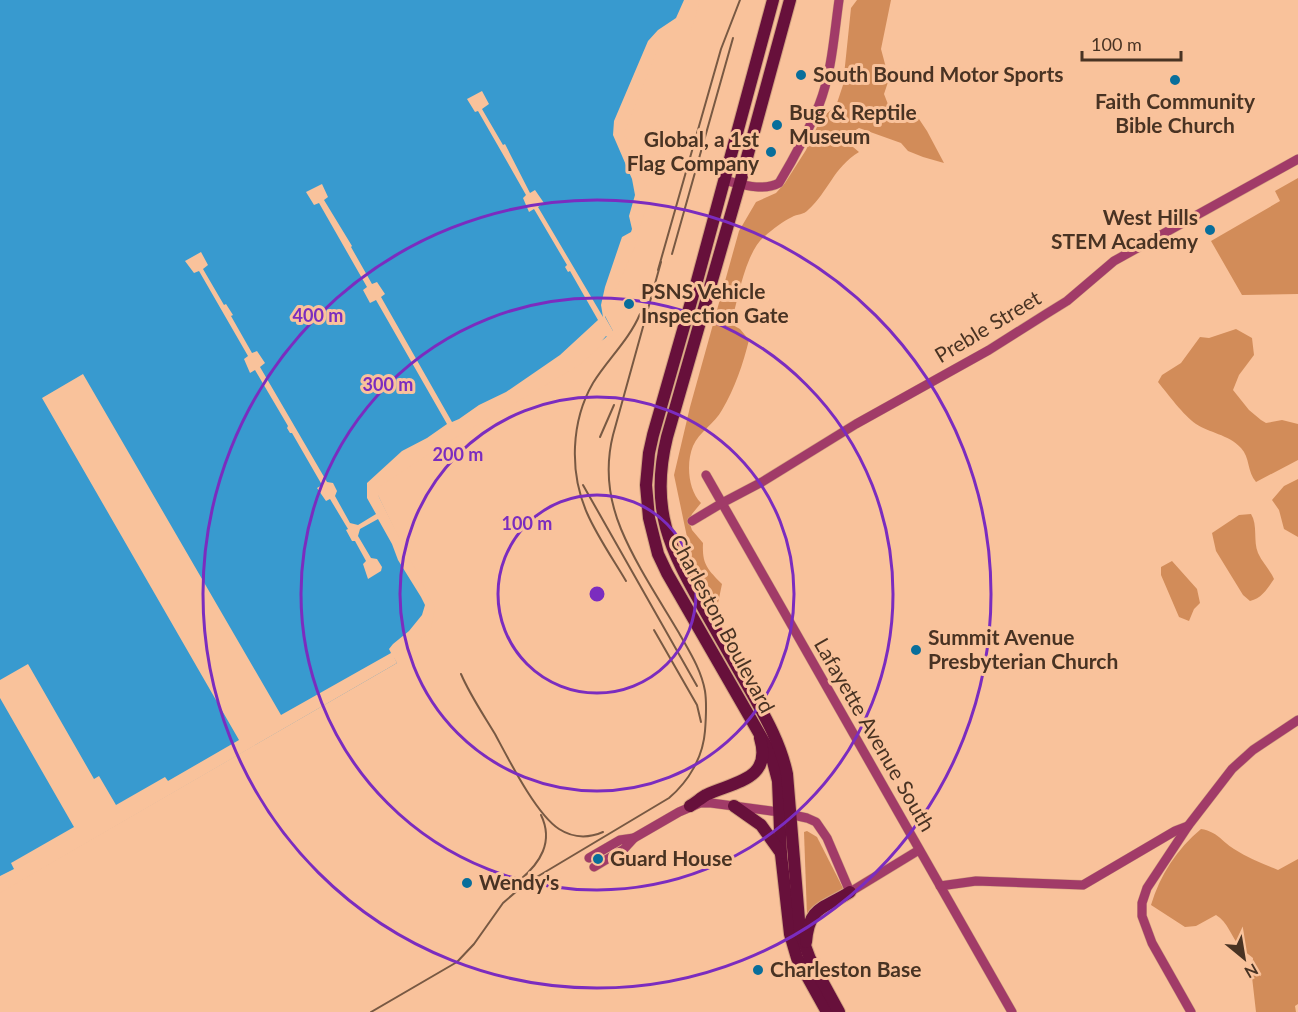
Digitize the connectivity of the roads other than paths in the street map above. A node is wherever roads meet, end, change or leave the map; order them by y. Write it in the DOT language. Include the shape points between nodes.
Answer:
graph roads {
  1 [pos="773,0"];
  2 [pos="790,0"];
  3 [pos="839,0"];
  4 [pos="1298,159"];
  5 [pos="723,180"];
  6 [pos="740,183"];
  7 [pos="706,476"];
  8 [pos="722,503"];
  9 [pos="692,521"];
  10 [pos="1298,720"];
  11 [pos="758,731"];
  12 [pos="690,806"];
  13 [pos="734,806"];
  14 [pos="785,813"];
  15 [pos="1188,826"];
  16 [pos="919,850"];
  17 [pos="781,854"];
  18 [pos="592,863"];
  19 [pos="940,886"];
  20 [pos="850,892"];
  21 [pos="805,946"];
  22 [pos="827,1012"];
  23 [pos="839,1012"];
  24 [pos="1012,1012"];
  25 [pos="1191,1012"];
  1 -- 5 [label="highway, Charleston Boulevard"];
  2 -- 6 [label="highway, Charleston Boulevard"];
  3 -- 6 [label="street" via="820,103 795,155 779,183 772,187"];
  4 -- 8 [label="street, Preble Street" via="1114,261 1067,301 1027,326"];
  5 -- 6 [label="street"];
  5 -- 11 [label="highway, Charleston Boulevard" via="698,281 652,435 647,496 654,541 668,573"];
  6 -- 14 [label="highway, Charleston Boulevard" via="667,437 660,495 668,538 680,567 776,739 787,774"];
  7 -- 8 [label="street, Lafayette Avenue South"];
  8 -- 9 [label="street, Preble Street"];
  8 -- 16 [label="street, Lafayette Avenue South"];
  10 -- 15 [label="street" via="1243,758"];
  11 -- 12 [label="highway" via="762,752 754,774"];
  11 -- 14 [label="highway, Charleston Boulevard" via="771,754"];
  12 -- 13 [label="street"];
  12 -- 18 [label="street" via="634,838 620,840"];
  13 -- 14 [label="street"];
  13 -- 17 [label="highway" via="761,825"];
  14 -- 17 [label="highway, Charleston Boulevard"];
  14 -- 20 [label="street" via="807,818 822,828"];
  14 -- 21 [label="highway, Charleston Boulevard"];
  15 -- 19 [label="street" via="1083,885 976,881"];
  15 -- 25 [label="street" via="1148,888 1142,916 1152,943"];
  16 -- 19 [label="street, Lafayette Avenue South"];
  16 -- 20 [label="street"];
  17 -- 22 [label="highway, Charleston Boulevard" via="793,947"];
  19 -- 24 [label="street, Lafayette Avenue South"];
  20 -- 21 [label="highway" via="815,912 808,925"];
  21 -- 23 [label="highway, Charleston Boulevard"];
}
